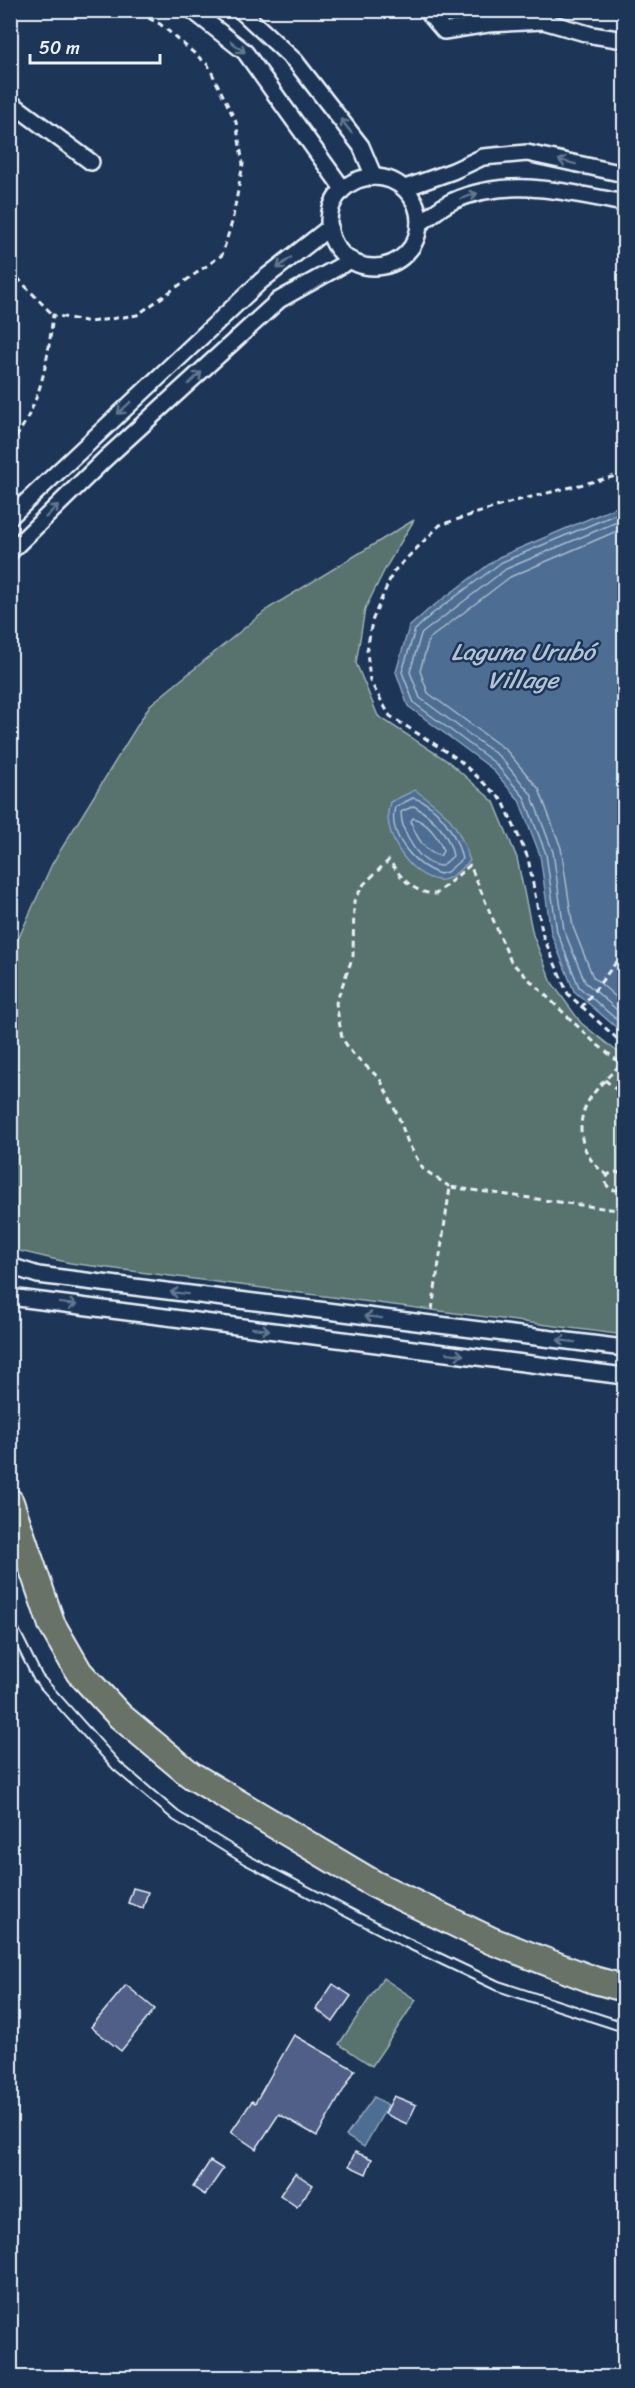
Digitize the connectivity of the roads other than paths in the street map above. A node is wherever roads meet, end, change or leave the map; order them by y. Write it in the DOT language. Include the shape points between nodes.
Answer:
graph roads {
  1 [pos="192,10"];
  2 [pos="240,10"];
  3 [pos="426,10"];
  4 [pos="624,40"];
  5 [pos="10,102"];
  6 [pos="92,162"];
  7 [pos="592,169"];
  8 [pos="624,174"];
  9 [pos="374,177"];
  10 [pos="405,188"];
  11 [pos="343,189"];
  12 [pos="586,196"];
  13 [pos="624,203"];
  14 [pos="419,224"];
  15 [pos="330,227"];
  16 [pos="351,260"];
  17 [pos="10,517"];
  18 [pos="10,552"];
  19 [pos="10,1266"];
  20 [pos="10,1294"];
  21 [pos="624,1348"];
  22 [pos="624,1376"];
  23 [pos="10,1502"];
  24 [pos="10,1618"];
  25 [pos="624,1988"];
  26 [pos="624,2027"];
  1 -- 11 [label="street, one-way" via="245,52"];
  9 -- 2 [label="street, one-way" via="361,146 295,61"];
  3 -- 4 [label="street" via="444,32 488,24 543,21"];
  5 -- 6 [label="street"];
  7 -- 8 [label="street"];
  7 -- 10 [label="street, one-way" via="527,153 483,157"];
  7 -- 12 [label="street"];
  9 -- 10 [label="street"];
  9 -- 11 [label="street"];
  10 -- 14 [label="street" via="415,201"];
  11 -- 15 [label="street" via="333,202"];
  12 -- 13 [label="street"];
  14 -- 12 [label="street, one-way" via="452,201 494,188 530,186"];
  14 -- 16 [label="street" via="411,249 399,260 383,266 366,266"];
  15 -- 16 [label="street" via="338,249"];
  15 -- 17 [label="street, one-way" via="261,281"];
  18 -- 16 [label="street, one-way" via="279,300"];
  21 -- 19 [label="street, one-way" via="38,1275"];
  20 -- 22 [label="street, one-way"];
  23 -- 25 [label="main road" via="52,1625 79,1672 120,1716 191,1775 385,1889 492,1941"];
  24 -- 26 [label="lane" via="38,1678 117,1766 176,1816 247,1860 498,1986"];
}
